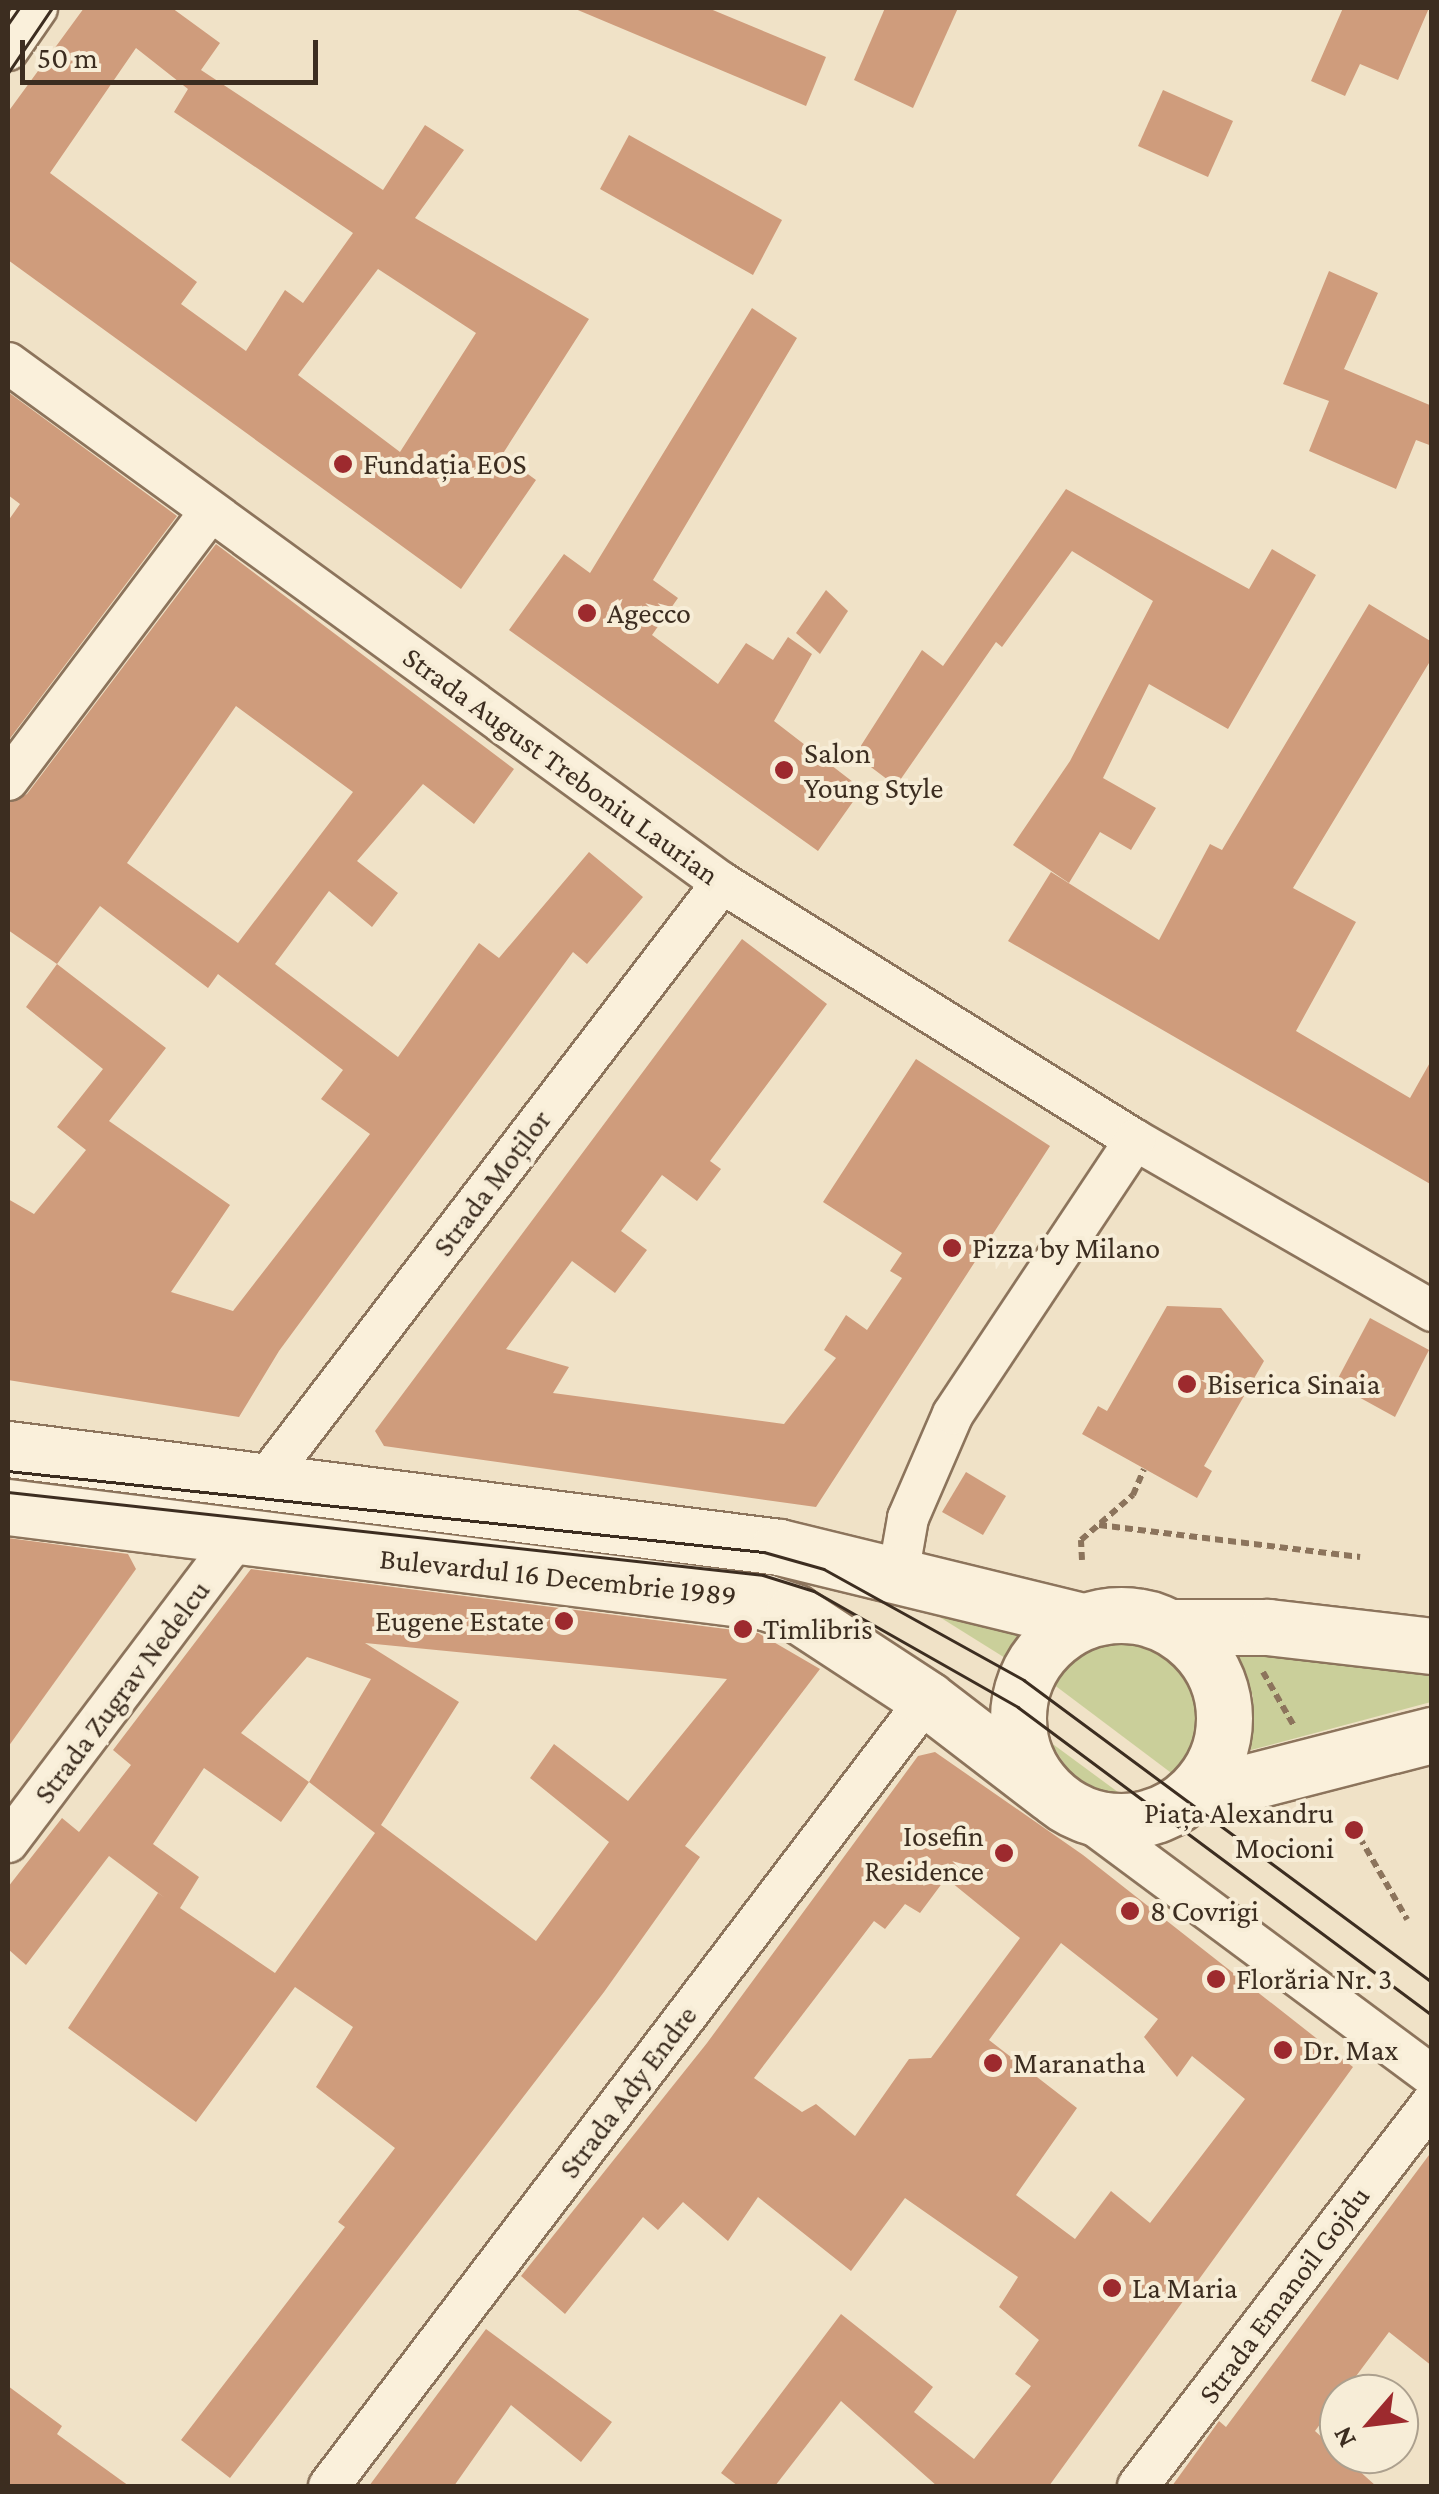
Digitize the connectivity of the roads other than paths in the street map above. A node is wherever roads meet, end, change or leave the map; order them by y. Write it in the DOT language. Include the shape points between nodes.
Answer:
graph roads {
  1 [pos="37,8"];
  2 [pos="8,50"];
  3 [pos="8,363"];
  4 [pos="210,512"];
  5 [pos="8,780"];
  6 [pos="722,883"];
  7 [pos="1135,1140"];
  8 [pos="1432,1311"];
  9 [pos="8,1450"];
  10 [pos="262,1484"];
  11 [pos="8,1507"];
  12 [pos="236,1541"];
  13 [pos="898,1575"];
  14 [pos="1082,1621"];
  15 [pos="1173,1627"];
  16 [pos="1432,1646"];
  17 [pos="927,1699"];
  18 [pos="1432,1735"];
  19 [pos="1190,1797"];
  20 [pos="1062,1802"];
  21 [pos="8,1842"];
  22 [pos="1432,2076"];
  23 [pos="1432,2104"];
  24 [pos="330,2486"];
  25 [pos="1138,2486"];
  1 -- 2 [label="street"];
  3 -- 4 [label="street, Strada August Treboniu Laurian"];
  4 -- 5 [label="street"];
  4 -- 6 [label="street, Strada August Treboniu Laurian"];
  6 -- 7 [label="street, Strada August Treboniu Laurian"];
  6 -- 10 [label="street, Strada Moților"];
  7 -- 8 [label="street"];
  7 -- 13 [label="street" via="954,1414 908,1518"];
  9 -- 10 [label="main road, Bulevardul 16 Decembrie 1989"];
  10 -- 13 [label="main road, Bulevardul 16 Decembrie 1989" via="780,1546"];
  11 -- 12 [label="main road, Bulevardul 16 Decembrie 1989"];
  12 -- 17 [label="main road, Bulevardul 16 Decembrie 1989" via="734,1594 794,1612"];
  12 -- 21 [label="street, Strada Zugrav Nedelcu"];
  13 -- 14 [label="main road, Bulevardul 16 Decembrie 1989"];
  14 -- 15 [label="main road" via="1112,1614"];
  14 -- 20 [label="main road" via="1038,1656 1018,1707 1020,1739"];
  15 -- 16 [label="main road" via="1268,1627"];
  15 -- 19 [label="main road" via="1199,1648 1225,1708 1217,1756"];
  17 -- 20 [label="main road, Bulevardul 16 Decembrie 1989"];
  17 -- 24 [label="street, Strada Ady Endre"];
  18 -- 19 [label="main road"];
  19 -- 20 [label="main road" via="1133,1822"];
  20 -- 22 [label="street"];
  23 -- 25 [label="street, Strada Emanoil Gojdu"];
}
